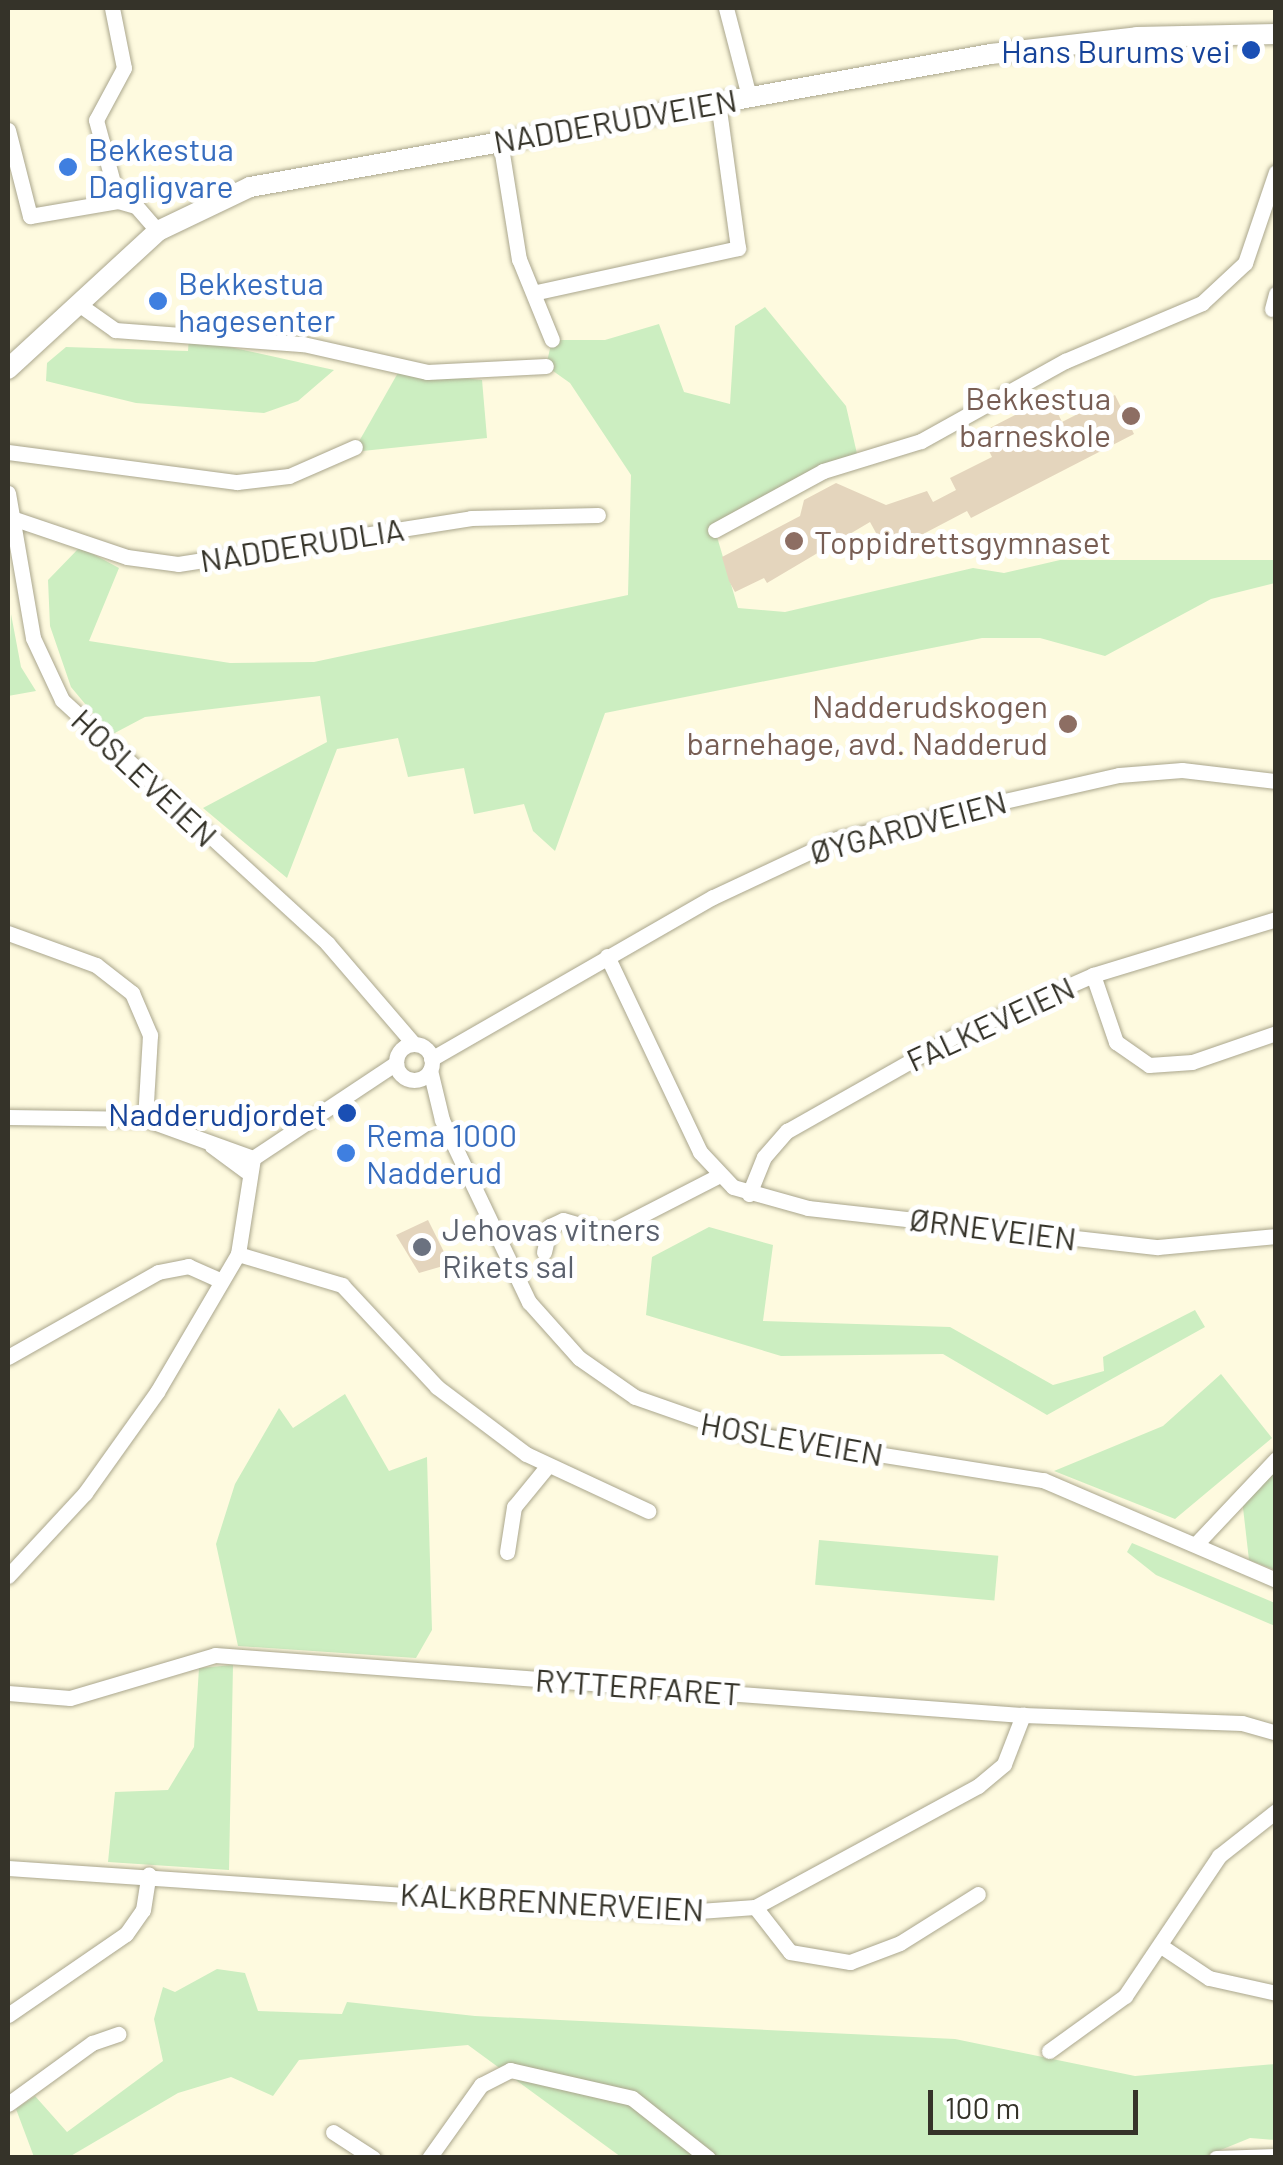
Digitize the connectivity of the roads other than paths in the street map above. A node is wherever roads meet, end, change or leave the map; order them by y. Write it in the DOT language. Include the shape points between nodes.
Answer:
graph roads {
  1 [pos="112,8"];
  2 [pos="726,8"];
  3 [pos="1276,34"];
  4 [pos="749,96"];
  5 [pos="718,102"];
  6 [pos="8,130"];
  7 [pos="500,141"];
  8 [pos="1276,172"];
  9 [pos="118,201"];
  10 [pos="158,231"];
  11 [pos="537,292"];
  12 [pos="77,303"];
  13 [pos="552,340"];
  14 [pos="10,364"];
  15 [pos="546,366"];
  16 [pos="355,447"];
  17 [pos="8,452"];
  18 [pos="8,494"];
  19 [pos="598,515"];
  20 [pos="12,518"];
  21 [pos="714,530"];
  22 [pos="1276,780"];
  23 [pos="1276,919"];
  24 [pos="8,933"];
  25 [pos="607,956"];
  26 [pos="1093,974"];
  27 [pos="381,1005"];
  28 [pos="1276,1034"];
  29 [pos="463,1035"];
  30 [pos="417,1044"];
  31 [pos="430,1064"];
  32 [pos="403,1068"];
  33 [pos="8,1118"];
  34 [pos="144,1119"];
  35 [pos="442,1120"];
  36 [pos="249,1165"];
  37 [pos="716,1177"];
  38 [pos="749,1194"];
  39 [pos="1276,1236"];
  40 [pos="544,1252"];
  41 [pos="238,1254"];
  42 [pos="221,1281"];
  43 [pos="8,1357"];
  44 [pos="1276,1459"];
  45 [pos="546,1468"];
  46 [pos="648,1511"];
  47 [pos="1196,1544"];
  48 [pos="506,1552"];
  49 [pos="8,1576"];
  50 [pos="1276,1580"];
  51 [pos="8,1693"];
  52 [pos="1023,1715"];
  53 [pos="1276,1734"];
  54 [pos="1276,1811"];
  55 [pos="8,1868"];
  56 [pos="149,1874"];
  57 [pos="978,1894"];
  58 [pos="755,1907"];
  59 [pos="1164,1948"];
  60 [pos="1276,1993"];
  61 [pos="8,2015"];
  62 [pos="118,2034"];
  63 [pos="1050,2051"];
  64 [pos="8,2104"];
  65 [pos="333,2132"];
  66 [pos="1276,2156"];
  67 [pos="372,2158"];
  68 [pos="429,2158"];
  69 [pos="708,2158"];
  70 [pos="1216,2158"];
  1 -- 9 [label="street" via="124,68 96,120"];
  2 -- 4 [label="street"];
  3 -- 4 [label="main road, NADDERUDVEIEN" via="1090,40"];
  4 -- 5 [label="main road, NADDERUDVEIEN"];
  5 -- 7 [label="main road, NADDERUDVEIEN"];
  5 -- 11 [label="street" via="738,248"];
  6 -- 9 [label="street" via="30,216"];
  7 -- 10 [label="main road, NADDERUDVEIEN" via="250,187"];
  7 -- 11 [label="street" via="519,259"];
  8 -- 21 [label="street" via="1246,263 1202,303 1054,367 920,441 823,471"];
  9 -- 10 [label="street" via="136,206"];
  10 -- 12 [label="main road, NADDERUDVEIEN"];
  11 -- 13 [label="street"];
  12 -- 14 [label="main road, NADDERUDVEIEN"];
  12 -- 15 [label="street" via="114,330 287,342 446,374"];
  16 -- 17 [label="street" via="288,476 237,482"];
  18 -- 20 [label="street, HOSLEVEIEN"];
  19 -- 20 [label="street, NADDERUDLIA" via="486,516 178,564 127,557"];
  20 -- 27 [label="street, HOSLEVEIEN" via="33,638 62,700 328,943"];
  22 -- 25 [label="street, ØYGARDVEIEN" via="1182,770 1119,775 837,839"];
  23 -- 26 [label="street, FALKEVEIEN"];
  24 -- 34 [label="street" via="96,964 132,993 150,1035"];
  25 -- 29 [label="street, ØYGARDVEIEN"];
  25 -- 37 [label="street"];
  26 -- 28 [label="street" via="1116,1042 1148,1065 1192,1062"];
  26 -- 38 [label="street, FALKEVEIEN" via="957,1034 808,1116 772,1145"];
  27 -- 30 [label="street, HOSLEVEIEN"];
  27 -- 32 [label="street, HOSLEVEIEN"];
  29 -- 30 [label="street, ØYGARDVEIEN"];
  29 -- 31 [label="street, ØYGARDVEIEN"];
  30 -- 31 [label="street, HOSLEVEIEN"];
  30 -- 32 [label="street, ØYGARDVEIEN"];
  31 -- 32 [label="street, ØYGARDVEIEN"];
  31 -- 35 [label="street, HOSLEVEIEN"];
  32 -- 35 [label="street, HOSLEVEIEN"];
  32 -- 36 [label="street"];
  33 -- 34 [label="street"];
  34 -- 36 [label="street" via="206,1140"];
  35 -- 47 [label="street, HOSLEVEIEN" via="529,1302 580,1358 635,1397 732,1431 1043,1480"];
  36 -- 41 [label="street" via="248,1220"];
  37 -- 38 [label="street, ØRNEVEIEN"];
  37 -- 40 [label="street" via="607,1233 562,1220 550,1226"];
  38 -- 39 [label="street, ØRNEVEIEN" via="808,1208 1158,1247"];
  41 -- 42 [label="street"];
  41 -- 45 [label="street" via="360,1297 437,1387"];
  42 -- 43 [label="street" via="188,1266 158,1272"];
  42 -- 49 [label="street" via="113,1456"];
  44 -- 47 [label="street"];
  45 -- 46 [label="street"];
  45 -- 48 [label="street" via="514,1507"];
  47 -- 50 [label="street, HOSLEVEIEN"];
  51 -- 52 [label="street, RYTTERFARET" via="70,1698 215,1654"];
  52 -- 53 [label="street, RYTTERFARET" via="1242,1723"];
  52 -- 58 [label="street, KALKBRENNERVEIEN" via="1004,1764 978,1786"];
  54 -- 59 [label="street" via="1219,1856"];
  55 -- 56 [label="street, KALKBRENNERVEIEN"];
  56 -- 58 [label="street, KALKBRENNERVEIEN" via="671,1913"];
  56 -- 61 [label="street" via="143,1910 126,1934"];
  57 -- 58 [label="street" via="900,1942 850,1962 790,1952"];
  59 -- 60 [label="street" via="1209,1978"];
  59 -- 63 [label="street" via="1125,1996"];
  62 -- 64 [label="street" via="92,2044"];
  65 -- 67 [label="street"];
  66 -- 70 [label="street"];
  68 -- 69 [label="street" via="482,2086 510,2070 632,2098"];
}
